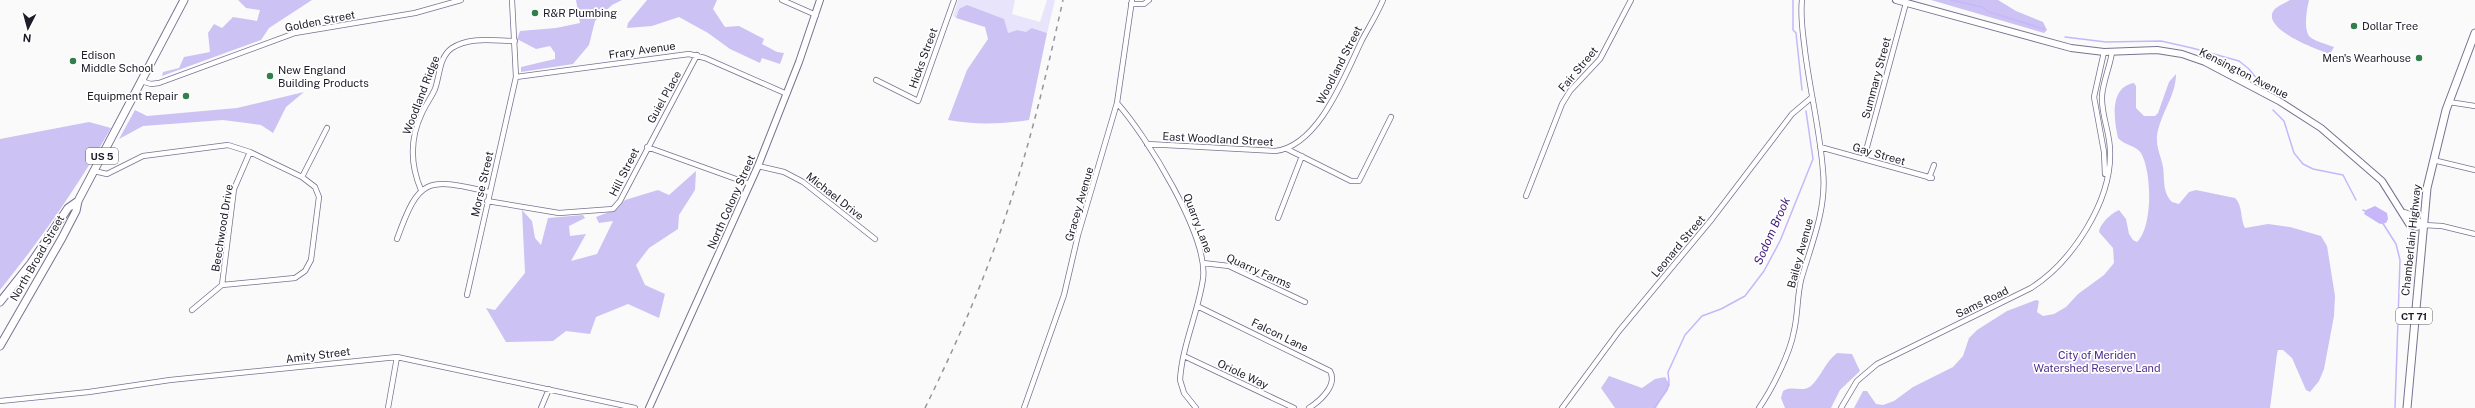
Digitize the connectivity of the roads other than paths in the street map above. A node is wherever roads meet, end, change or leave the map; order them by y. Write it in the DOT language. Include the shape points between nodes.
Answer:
graph roads {
  1 [pos="184,0"];
  2 [pos="461,0"];
  3 [pos="512,0"];
  4 [pos="782,0"];
  5 [pos="820,0"];
  6 [pos="954,0"];
  7 [pos="1149,0"];
  8 [pos="1383,0"];
  9 [pos="1631,0"];
  10 [pos="1802,0"];
  11 [pos="1896,0"];
  12 [pos="1131,2"];
  13 [pos="1906,3"];
  14 [pos="816,15"];
  15 [pos="2475,33"];
  16 [pos="515,41"];
  17 [pos="2104,52"];
  18 [pos="2112,52"];
  19 [pos="697,55"];
  20 [pos="516,77"];
  21 [pos="876,80"];
  22 [pos="141,81"];
  23 [pos="787,94"];
  24 [pos="1811,98"];
  25 [pos="2449,102"];
  26 [pos="1117,104"];
  27 [pos="2475,106"];
  28 [pos="1391,117"];
  29 [pos="327,128"];
  30 [pos="1147,144"];
  31 [pos="647,147"];
  32 [pos="1820,147"];
  33 [pos="1287,149"];
  34 [pos="250,152"];
  35 [pos="1302,156"];
  36 [pos="1864,158"];
  37 [pos="2433,160"];
  38 [pos="1934,165"];
  39 [pos="758,166"];
  40 [pos="2475,170"];
  41 [pos="94,171"];
  42 [pos="302,177"];
  43 [pos="750,184"];
  44 [pos="2105,185"];
  45 [pos="420,190"];
  46 [pos="489,192"];
  47 [pos="1526,196"];
  48 [pos="78,201"];
  49 [pos="487,201"];
  50 [pos="1278,218"];
  51 [pos="2423,225"];
  52 [pos="2475,234"];
  53 [pos="397,239"];
  54 [pos="875,239"];
  55 [pos="1203,263"];
  56 [pos="31,264"];
  57 [pos="43,271"];
  58 [pos="222,285"];
  59 [pos="467,295"];
  60 [pos="0,302"];
  61 [pos="1305,302"];
  62 [pos="1197,306"];
  63 [pos="192,310"];
  64 [pos="0,346"];
  65 [pos="1184,356"];
  66 [pos="397,357"];
  67 [pos="549,389"];
  68 [pos="0,401"];
  69 [pos="388,408"];
  70 [pos="541,408"];
  71 [pos="635,408"];
  72 [pos="649,408"];
  73 [pos="1024,408"];
  74 [pos="1196,408"];
  75 [pos="1294,408"];
  76 [pos="1309,408"];
  77 [pos="1562,408"];
  78 [pos="1759,408"];
  79 [pos="1842,408"];
  80 [pos="2407,408"];
  1 -- 22 [label="main road, North Broad Street / US 5"];
  2 -- 22 [label="street, Golden Street" via="415,13 295,33 159,83"];
  3 -- 16 [label="street"];
  4 -- 14 [label="street"];
  5 -- 14 [label="main road, North Colony Street"];
  6 -- 21 [label="street, Hicks Street" via="918,101"];
  7 -- 12 [label="street" via="1144,4"];
  8 -- 33 [label="street, Woodland Street" via="1333,100 1312,127"];
  9 -- 47 [label="street, Fair Street" via="1600,59 1570,91 1562,104"];
  10 -- 24 [label="street, Bailey Avenue" via="1802,33"];
  11 -- 13 [label="main road, Kensington Avenue"];
  12 -- 26 [label="street, Gracey Avenue"];
  13 -- 17 [label="main road, Kensington Avenue" via="2071,48"];
  13 -- 36 [label="street, Summary Street"];
  14 -- 23 [label="main road, North Colony Street"];
  15 -- 25 [label="main road, Chamberlain Highway / CT 71"];
  16 -- 20 [label="street"];
  16 -- 45 [label="street, Woodland Ridge" via="465,41 451,48 441,62 435,88 422,111 413,138 412,159"];
  17 -- 18 [label="main road, Kensington Avenue"];
  17 -- 44 [label="street, Sams Road" via="2094,97 2104,152"];
  18 -- 44 [label="street, Sams Road" via="2102,97 2110,151"];
  18 -- 51 [label="main road, Kensington Avenue" via="2154,49 2182,54 2210,65 2279,101 2321,128 2365,164 2388,189 2404,213 2411,215"];
  19 -- 20 [label="street, Frary Avenue" via="676,54"];
  19 -- 23 [label="street, Frary Avenue"];
  19 -- 31 [label="street, Guiel Place"];
  20 -- 46 [label="street, Morse Street"];
  22 -- 41 [label="main road, North Broad Street / US 5"];
  23 -- 39 [label="main road, North Colony Street"];
  24 -- 32 [label="street, Bailey Avenue"];
  24 -- 77 [label="street, Leonard Street" via="1792,114 1712,219 1619,331"];
  25 -- 27 [label="street"];
  25 -- 37 [label="main road, Chamberlain Highway / CT 71"];
  26 -- 30 [label="street, Quarry Lane"];
  26 -- 73 [label="street, Gracey Avenue" via="1078,235 1064,295"];
  28 -- 35 [label="street" via="1359,181 1351,181"];
  29 -- 42 [label="street"];
  30 -- 33 [label="street, East Woodland Street" via="1275,151"];
  30 -- 55 [label="street, Quarry Lane" via="1180,200"];
  31 -- 43 [label="street, Hill Street"];
  31 -- 49 [label="street, Hill Street" via="620,201 608,210 559,213"];
  32 -- 36 [label="street, Gay Street"];
  32 -- 78 [label="street, Bailey Avenue" via="1824,178 1821,208 1800,287 1794,334"];
  33 -- 35 [label="street"];
  34 -- 41 [label="street" via="228,145 168,151 143,156 107,174"];
  34 -- 42 [label="street"];
  34 -- 58 [label="street, Beechwood Drive" via="234,189"];
  35 -- 50 [label="street"];
  36 -- 38 [label="street, Gay Street" via="1931,178"];
  37 -- 40 [label="street"];
  37 -- 51 [label="main road, Chamberlain Highway / CT 71"];
  39 -- 43 [label="main road, North Colony Street"];
  39 -- 54 [label="street, Michael Drive" via="784,172 803,182"];
  41 -- 48 [label="main road, North Broad Street / US 5"];
  42 -- 58 [label="street" via="315,187 319,197 311,260 305,271 295,278"];
  43 -- 72 [label="main road, North Colony Street"];
  44 -- 79 [label="street, Sams Road" via="2098,206 2078,242 2053,272 2031,288 1877,364 1857,381"];
  45 -- 46 [label="street" via="440,184 460,185"];
  45 -- 53 [label="street" via="409,206"];
  46 -- 49 [label="street, Morse Street"];
  48 -- 56 [label="main road, North Broad Street / US 5" via="68,208"];
  48 -- 57 [label="main road, North Broad Street / US 5" via="76,211"];
  49 -- 59 [label="street, Morse Street"];
  51 -- 52 [label="street" via="2442,226"];
  51 -- 80 [label="main road, Chamberlain Highway / CT 71"];
  55 -- 61 [label="street, Quarry Farms" via="1229,266"];
  55 -- 62 [label="street, Quarry Lane" via="1203,280"];
  56 -- 57 [label="main road"];
  56 -- 60 [label="main road, North Broad Street / US 5"];
  57 -- 64 [label="main road, North Broad Street / US 5"];
  58 -- 63 [label="street"];
  62 -- 65 [label="street, Quarry Lane"];
  62 -- 76 [label="street, Falcon Lane" via="1326,367 1333,380 1324,394"];
  65 -- 74 [label="street, Quarry Lane" via="1180,380 1184,393"];
  65 -- 75 [label="street, Oriole Way"];
  66 -- 67 [label="street, Amity Street"];
  66 -- 68 [label="street, Amity Street" via="170,380"];
  66 -- 69 [label="street"];
  67 -- 70 [label="street"];
  67 -- 71 [label="street, Amity Street"];
}
